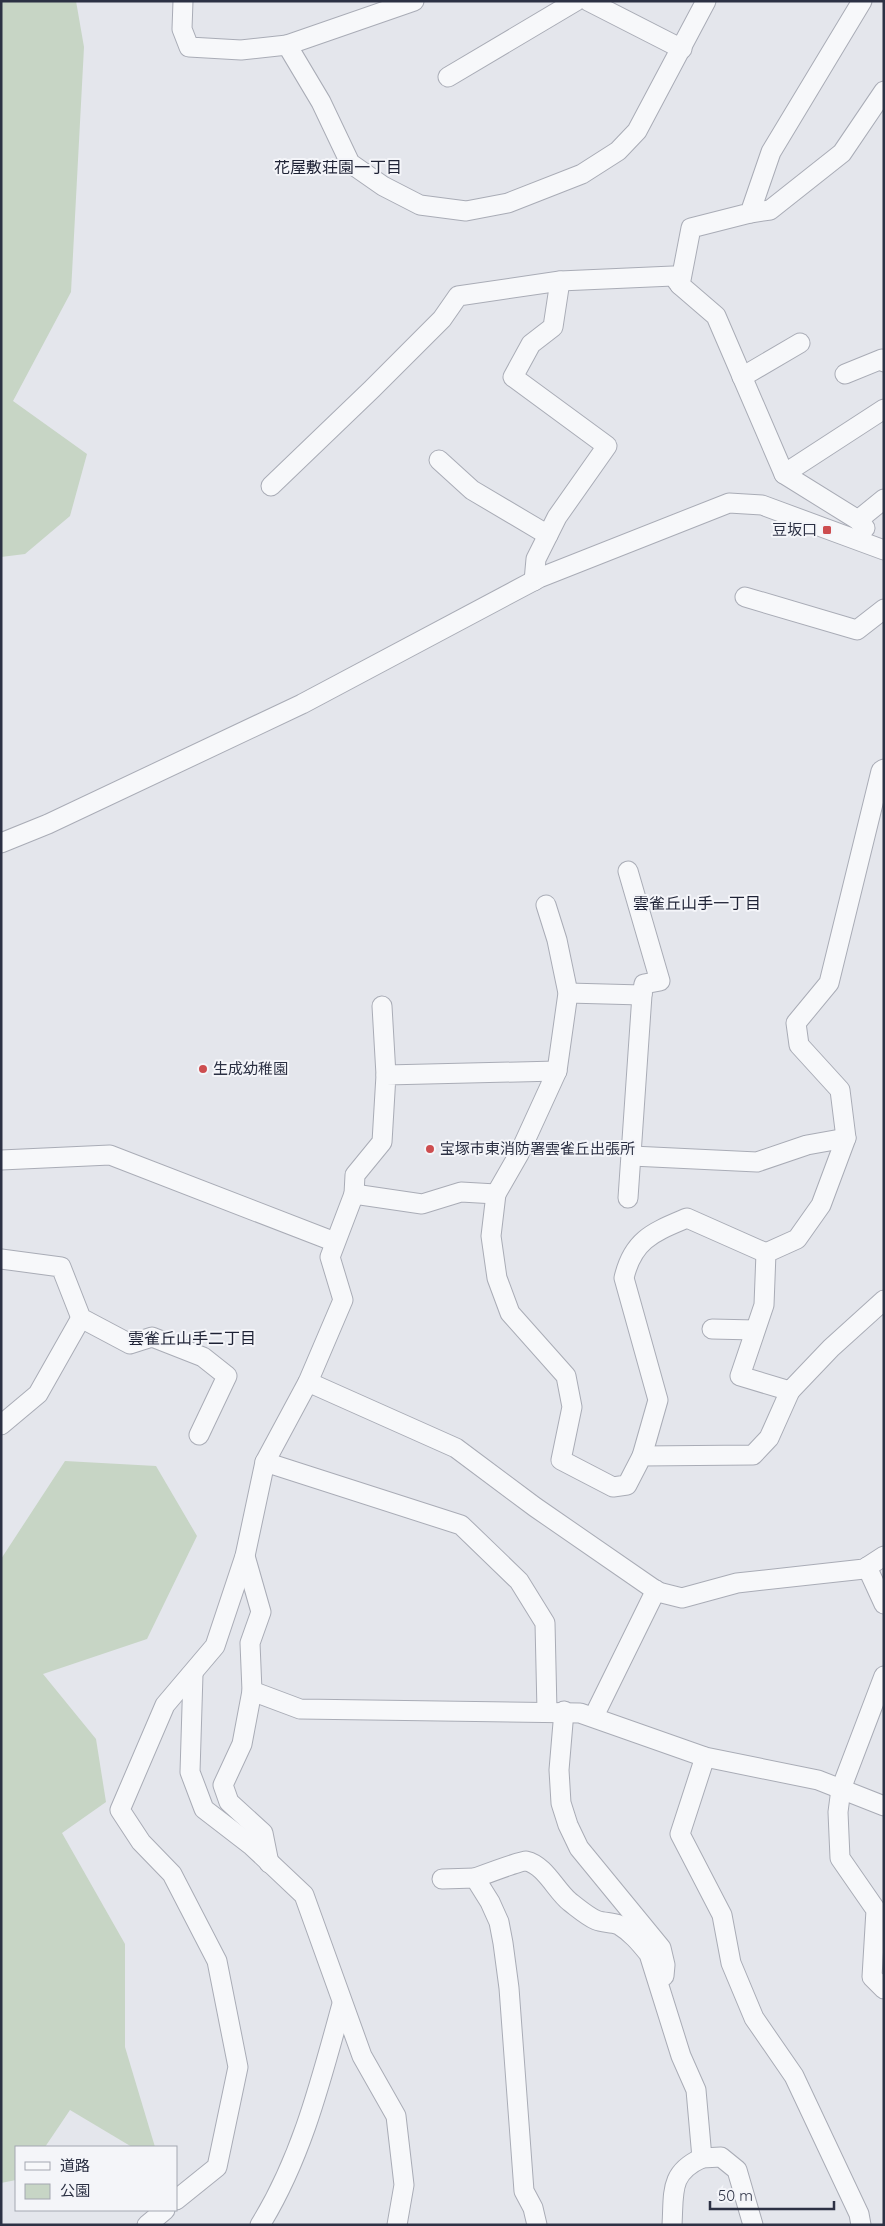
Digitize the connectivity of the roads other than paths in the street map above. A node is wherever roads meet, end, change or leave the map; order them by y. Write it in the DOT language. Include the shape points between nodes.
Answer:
graph roads {
  1 [pos="183,1"];
  2 [pos="414,1"];
  3 [pos="576,1"];
  4 [pos="588,1"];
  5 [pos="706,1"];
  6 [pos="862,1"];
  7 [pos="287,45"];
  8 [pos="682,49"];
  9 [pos="448,77"];
  10 [pos="884,91"];
  11 [pos="750,213"];
  12 [pos="560,281"];
  13 [pos="680,285"];
  14 [pos="800,343"];
  15 [pos="884,362"];
  16 [pos="845,374"];
  17 [pos="742,377"];
  18 [pos="884,410"];
  19 [pos="439,460"];
  20 [pos="784,474"];
  21 [pos="271,486"];
  22 [pos="884,499"];
  23 [pos="858,520"];
  24 [pos="548,535"];
  25 [pos="883,549"];
  26 [pos="534,581"];
  27 [pos="745,597"];
  28 [pos="884,609"];
  29 [pos="884,769"];
  30 [pos="1,844"];
  31 [pos="628,871"];
  32 [pos="546,905"];
  33 [pos="568,993"];
  34 [pos="642,995"];
  35 [pos="382,1006"];
  36 [pos="557,1071"];
  37 [pos="386,1075"];
  38 [pos="846,1138"];
  39 [pos="632,1156"];
  40 [pos="1,1160"];
  41 [pos="354,1194"];
  42 [pos="496,1194"];
  43 [pos="628,1198"];
  44 [pos="335,1242"];
  45 [pos="766,1253"];
  46 [pos="1,1259"];
  47 [pos="884,1300"];
  48 [pos="80,1318"];
  49 [pos="712,1329"];
  50 [pos="755,1330"];
  51 [pos="308,1382"];
  52 [pos="790,1392"];
  53 [pos="1,1425"];
  54 [pos="199,1434"];
  55 [pos="642,1456"];
  56 [pos="265,1462"];
  57 [pos="245,1556"];
  58 [pos="884,1556"];
  59 [pos="867,1567"];
  60 [pos="656,1590"];
  61 [pos="884,1604"];
  62 [pos="193,1674"];
  63 [pos="884,1676"];
  64 [pos="252,1692"];
  65 [pos="556,1711"];
  66 [pos="594,1716"];
  67 [pos="705,1757"];
  68 [pos="841,1789"];
  69 [pos="884,1806"];
  70 [pos="269,1862"];
  71 [pos="475,1878"];
  72 [pos="442,1879"];
  73 [pos="884,1989"];
  74 [pos="661,1992"];
  75 [pos="342,2004"];
  76 [pos="702,2158"];
  77 [pos="178,2198"];
  78 [pos="164,2211"];
  79 [pos="147,2225"];
  80 [pos="260,2225"];
  81 [pos="397,2225"];
  82 [pos="538,2225"];
  83 [pos="672,2225"];
  84 [pos="753,2225"];
  85 [pos="861,2225"];
  1 -- 7 [label="street" via="182,29 189,47 242,50"];
  2 -- 7 [label="street"];
  3 -- 9 [label="street"];
  4 -- 8 [label="street"];
  5 -- 8 [label="street"];
  6 -- 11 [label="street" via="771,152"];
  7 -- 8 [label="street" via="321,102 350,163 383,186 420,205 466,211 508,203 582,174 618,151 637,131"];
  10 -- 11 [label="street" via="842,153 770,210"];
  11 -- 13 [label="street" via="691,228"];
  12 -- 13 [label="street" via="672,276"];
  12 -- 21 [label="street" via="458,296 442,319"];
  12 -- 24 [label="street" via="553,328 530,344 513,377 607,446"];
  13 -- 17 [label="street" via="716,316"];
  14 -- 17 [label="street"];
  15 -- 16 [label="street" via="882,358"];
  17 -- 20 [label="street"];
  18 -- 20 [label="street"];
  19 -- 24 [label="street" via="472,490"];
  20 -- 23 [label="street"];
  22 -- 23 [label="street"];
  23 -- 25 [label="street"];
  24 -- 26 [label="street" via="536,558"];
  25 -- 26 [label="street" via="762,505 729,503"];
  26 -- 30 [label="street" via="302,704"];
  27 -- 28 [label="street" via="857,630"];
  29 -- 38 [label="street" via="830,982 796,1023 798,1046 840,1090"];
  31 -- 34 [label="street" via="660,981 644,984"];
  32 -- 33 [label="street"];
  33 -- 34 [label="street"];
  33 -- 36 [label="street"];
  34 -- 39 [label="street"];
  35 -- 37 [label="street"];
  36 -- 37 [label="street"];
  36 -- 42 [label="street" via="519,1154"];
  37 -- 41 [label="street" via="382,1142 355,1175"];
  38 -- 39 [label="street" via="807,1145 757,1162"];
  38 -- 45 [label="street" via="821,1205 797,1239"];
  39 -- 43 [label="street"];
  40 -- 44 [label="street" via="110,1155"];
  41 -- 42 [label="street" via="422,1204 461,1192"];
  41 -- 44 [label="street"];
  42 -- 55 [label="street" via="491,1236 497,1278 510,1313 566,1376 572,1407 562,1460 613,1487 627,1485"];
  44 -- 51 [label="street" via="330,1257 343,1300"];
  45 -- 50 [label="street" via="764,1305"];
  45 -- 55 [label="street" via="688,1218 652,1233 628,1259 624,1278 658,1400"];
  46 -- 48 [label="street" via="61,1267"];
  47 -- 52 [label="street" via="831,1348"];
  48 -- 53 [label="street" via="38,1394"];
  48 -- 54 [label="street" via="130,1344 152,1336 203,1357 226,1376"];
  49 -- 50 [label="street"];
  50 -- 52 [label="street" via="740,1376"];
  51 -- 56 [label="street"];
  51 -- 60 [label="street" via="456,1448"];
  52 -- 55 [label="street" via="769,1438 753,1456"];
  56 -- 57 [label="street"];
  56 -- 65 [label="street" via="461,1525 519,1581 545,1623"];
  57 -- 62 [label="street" via="215,1646"];
  57 -- 64 [label="street" via="261,1612 250,1643"];
  58 -- 59 [label="street"];
  59 -- 60 [label="street" via="737,1583 682,1598"];
  59 -- 61 [label="street"];
  60 -- 66 [label="street"];
  62 -- 70 [label="street" via="190,1772 204,1810"];
  62 -- 77 [label="street" via="165,1705 120,1810 141,1842 172,1874 216,1961 238,2066 217,2166"];
  63 -- 68 [label="street"];
  64 -- 65 [label="street" via="300,1709"];
  64 -- 70 [label="street" via="242,1744 223,1785 229,1802 263,1833"];
  65 -- 66 [label="street"];
  65 -- 74 [label="street" via="561,1803 568,1825 580,1848 661,1948 665,1965"];
  66 -- 67 [label="street"];
  67 -- 68 [label="street" via="818,1780"];
  67 -- 85 [label="street" via="680,1834 722,1915 731,1963 754,2018 794,2076 859,2214"];
  68 -- 69 [label="street"];
  68 -- 73 [label="street" via="838,1812 840,1858 876,1910 872,1977"];
  70 -- 75 [label="street" via="304,1895"];
  71 -- 72 [label="street"];
  71 -- 74 [label="street" via="523,1861 532,1863 574,1905 596,1920 617,1924 638,1940 649,1954"];
  71 -- 82 [label="street" via="493,1908 503,1943 524,2191"];
  74 -- 76 [label="street" via="681,2056 696,2090"];
  75 -- 80 [label="street" via="315,2105 277,2198"];
  75 -- 81 [label="street" via="362,2056 396,2116 404,2185"];
  76 -- 83 [label="street" via="686,2165 676,2179"];
  76 -- 84 [label="street" via="721,2157 737,2170"];
  78 -- 79 [label="street"];
}
